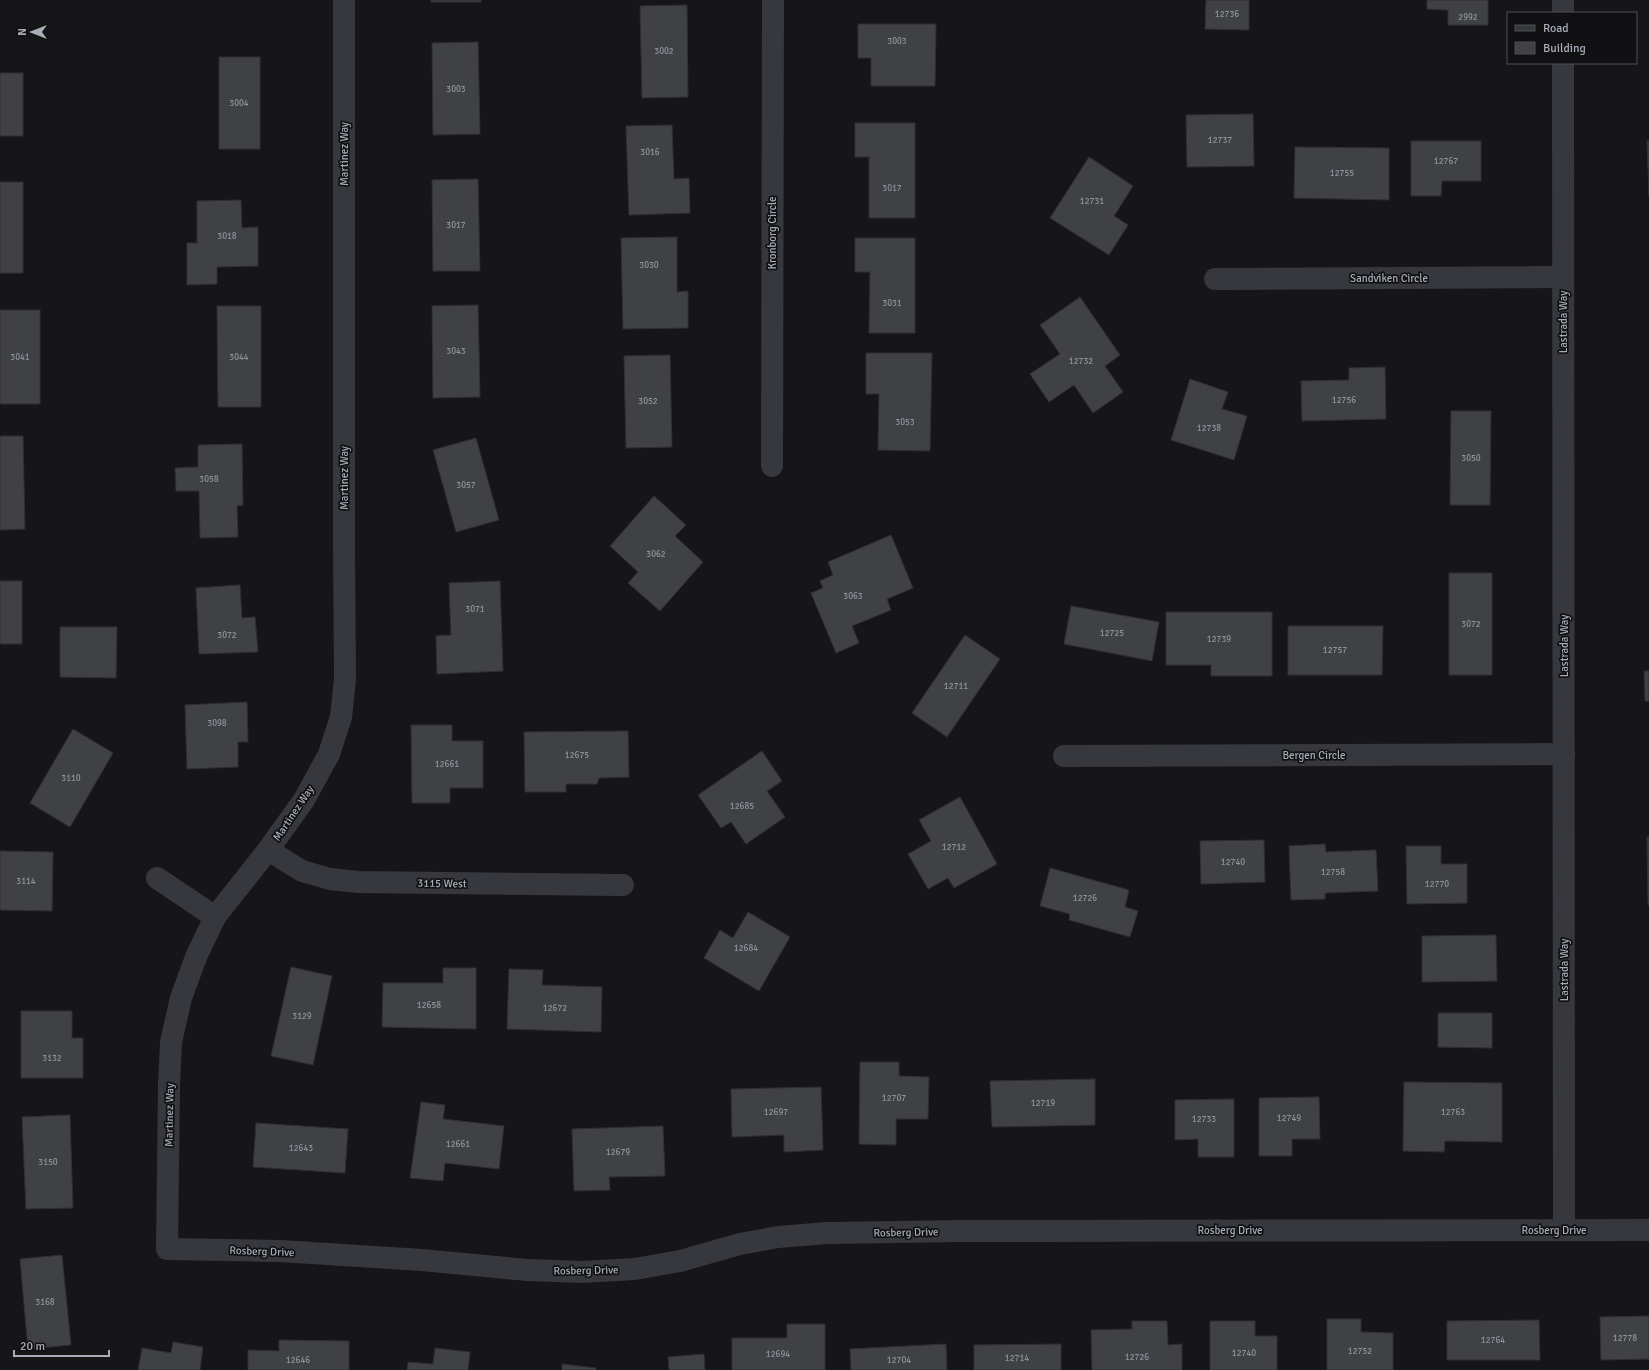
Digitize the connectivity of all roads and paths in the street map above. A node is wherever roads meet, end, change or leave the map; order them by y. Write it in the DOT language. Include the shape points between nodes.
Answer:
graph roads {
  1 [pos="344,0"];
  2 [pos="772,0"];
  3 [pos="1563,0"];
  4 [pos="1563,12"];
  5 [pos="1563,64"];
  6 [pos="1563,277"];
  7 [pos="1215,280"];
  8 [pos="772,466"];
  9 [pos="1564,754"];
  10 [pos="1064,756"];
  11 [pos="268,850"];
  12 [pos="157,878"];
  13 [pos="623,885"];
  14 [pos="215,917"];
  15 [pos="1564,1229"];
  16 [pos="1649,1230"];
  17 [pos="167,1249"];
  1 -- 11 [label="street, Martinez Way" via="345,679 341,717 329,754 304,800"];
  2 -- 8 [label="street, Kronborg Circle"];
  3 -- 4 [label="street"];
  5 -- 6 [label="street, Lastrada Way"];
  6 -- 7 [label="street, Sandviken Circle"];
  6 -- 9 [label="street, Lastrada Way"];
  9 -- 10 [label="street, Bergen Circle"];
  9 -- 15 [label="street, Lastrada Way"];
  11 -- 13 [label="street, 3115 West" via="302,871 330,879 358,882"];
  11 -- 14 [label="street, Martinez Way"];
  12 -- 14 [label="street"];
  14 -- 17 [label="street, Martinez Way" via="183,991 171,1042"];
  15 -- 16 [label="street, Rosberg Drive"];
  15 -- 17 [label="street, Rosberg Drive" via="828,1233 770,1238 680,1261 635,1269 582,1272 280,1251"];
}
